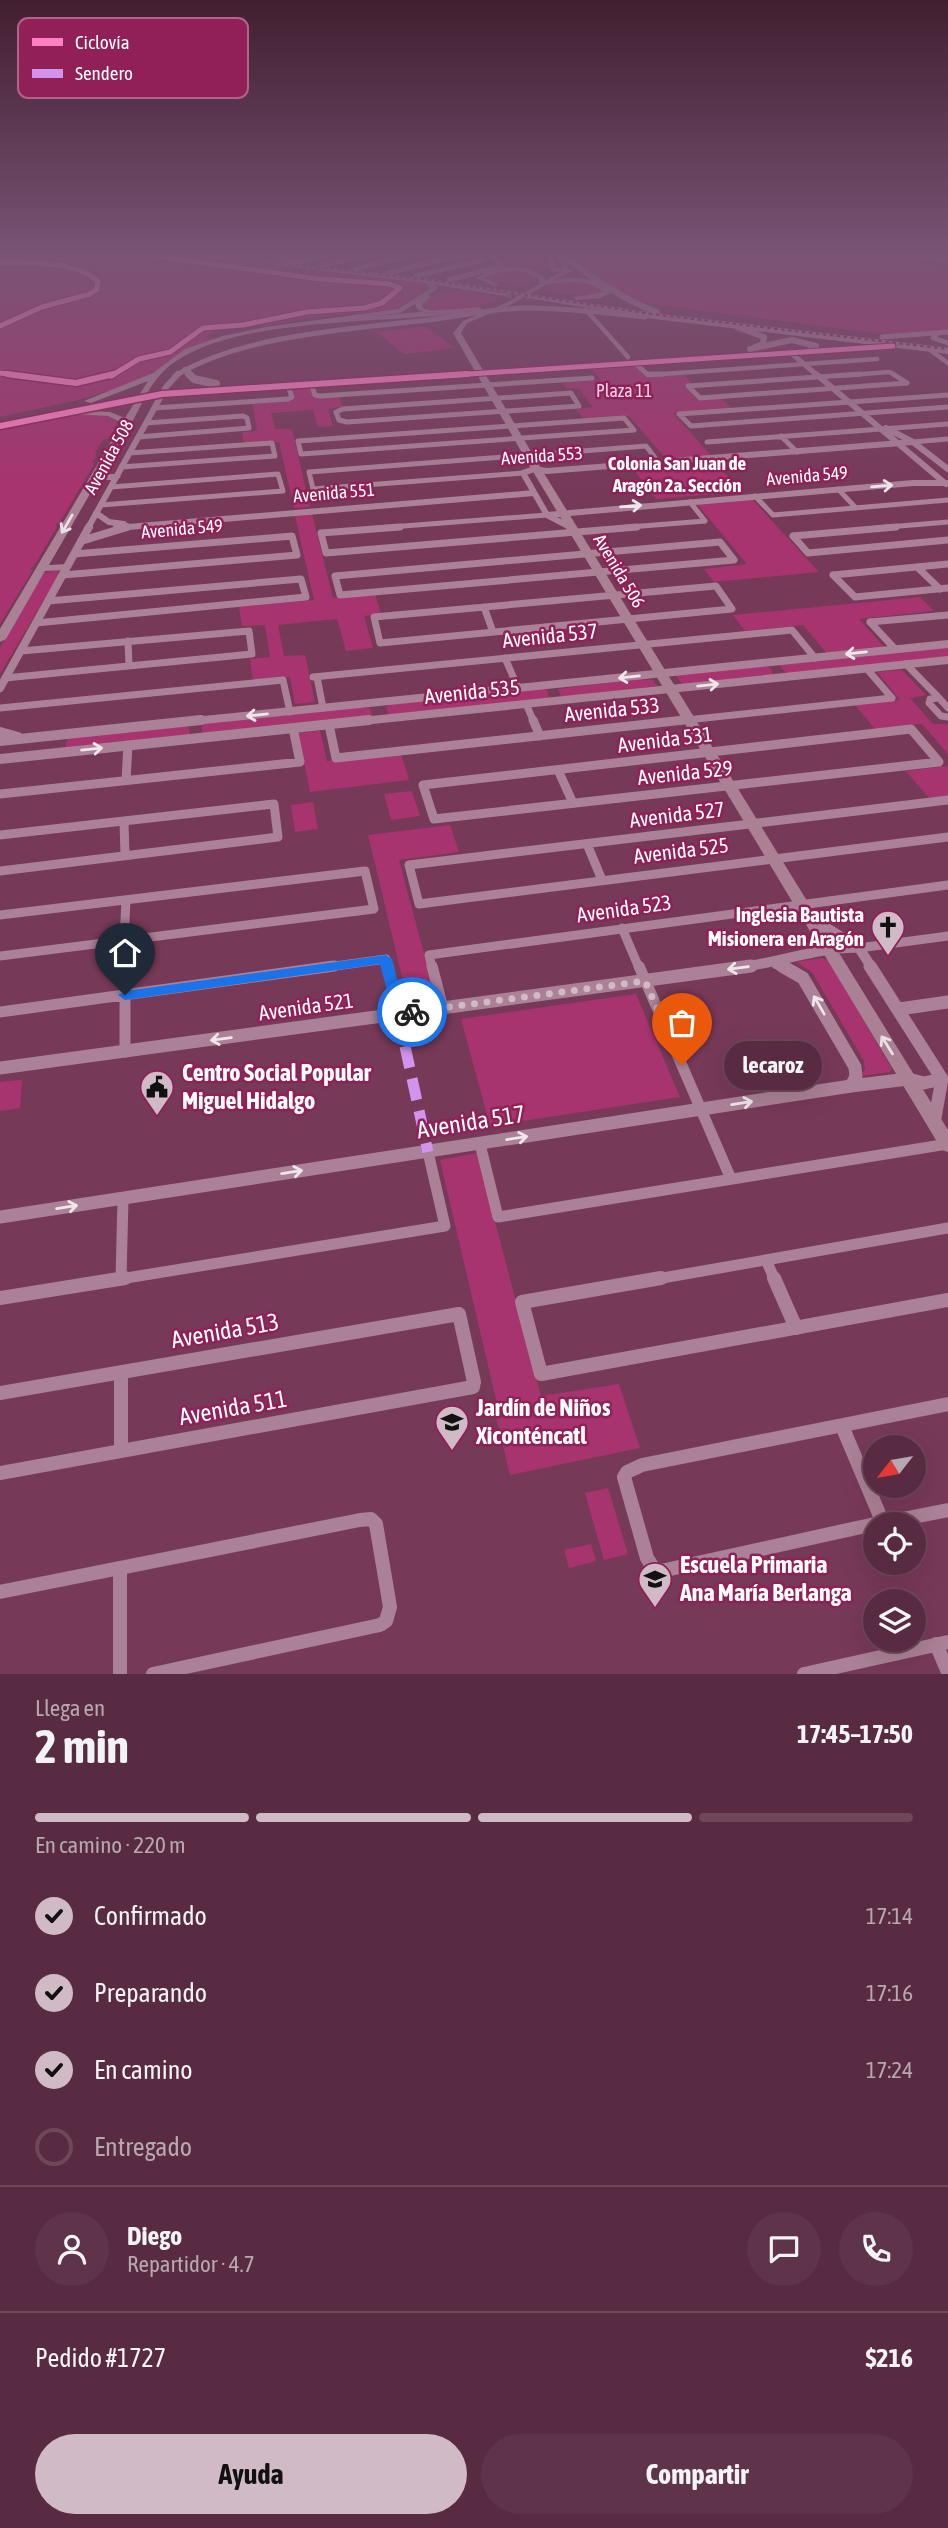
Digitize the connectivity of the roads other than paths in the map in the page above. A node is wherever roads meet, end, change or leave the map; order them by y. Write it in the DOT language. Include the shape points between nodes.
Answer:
graph roads {
  1 [pos="256,332"];
  2 [pos="335,332"];
  3 [pos="457,332"];
  4 [pos="465,332"];
  5 [pos="606,332"];
  6 [pos="751,332"];
  7 [pos="779,332"];
  8 [pos="834,332"];
  9 [pos="946,332"];
  10 [pos="948,332"];
  11 [pos="882,337"];
  12 [pos="948,344"];
  13 [pos="894,346"];
  14 [pos="864,348"];
  15 [pos="751,349"];
  16 [pos="930,350"];
  17 [pos="719,351"];
  18 [pos="807,352"];
  19 [pos="948,352"];
  20 [pos="791,353"];
  21 [pos="628,357"];
  22 [pos="725,357"];
  23 [pos="702,358"];
  24 [pos="635,363"];
  25 [pos="948,363"];
  26 [pos="805,364"];
  27 [pos="552,365"];
  28 [pos="477,366"];
  29 [pos="582,366"];
  30 [pos="185,370"];
  31 [pos="716,370"];
  32 [pos="409,374"];
  33 [pos="156,375"];
  34 [pos="820,377"];
  35 [pos="383,379"];
  36 [pos="216,384"];
  37 [pos="260,384"];
  38 [pos="311,384"];
  39 [pos="288,386"];
  40 [pos="486,386"];
  41 [pos="835,389"];
  42 [pos="164,390"];
  43 [pos="187,392"];
  44 [pos="389,392"];
  45 [pos="145,393"];
  46 [pos="948,395"];
  47 [pos="495,399"];
  48 [pos="88,401"];
  49 [pos="850,402"];
  50 [pos="155,406"];
  51 [pos="948,407"];
  52 [pos="754,408"];
  53 [pos="72,412"];
  54 [pos="502,412"];
  55 [pos="863,413"];
  56 [pos="5,420"];
  57 [pos="766,420"];
  58 [pos="146,423"];
  59 [pos="128,424"];
  60 [pos="948,424"];
  61 [pos="0,426"];
  62 [pos="511,426"];
  63 [pos="884,428"];
  64 [pos="408,433"];
  65 [pos="781,436"];
  66 [pos="138,438"];
  67 [pos="519,438"];
  68 [pos="948,439"];
  69 [pos="913,442"];
  70 [pos="897,443"];
  71 [pos="414,446"];
  72 [pos="192,449"];
  73 [pos="797,452"];
  74 [pos="129,453"];
  75 [pos="721,458"];
  76 [pos="948,460"];
  77 [pos="532,461"];
  78 [pos="939,461"];
  79 [pos="194,462"];
  80 [pos="420,463"];
  81 [pos="659,463"];
  82 [pos="948,469"];
  83 [pos="119,472"];
  84 [pos="523,473"];
  85 [pos="94,477"];
  86 [pos="195,480"];
  87 [pos="428,480"];
  88 [pos="947,484"];
  89 [pos="111,487"];
  90 [pos="838,489"];
  91 [pos="534,493"];
  92 [pos="755,496"];
  93 [pos="197,498"];
  94 [pos="948,500"];
  95 [pos="690,502"];
  96 [pos="101,505"];
  97 [pos="856,508"];
  98 [pos="96,513"];
  99 [pos="563,513"];
  100 [pos="547,515"];
  101 [pos="948,522"];
  102 [pos="446,523"];
  103 [pos="137,525"];
  104 [pos="876,528"];
  105 [pos="573,530"];
  106 [pos="948,540"];
  107 [pos="81,541"];
  108 [pos="454,542"];
  109 [pos="202,543"];
  110 [pos="895,545"];
  111 [pos="74,554"];
  112 [pos="588,554"];
  113 [pos="202,563"];
  114 [pos="948,564"];
  115 [pos="464,565"];
  116 [pos="917,567"];
  117 [pos="41,568"];
  118 [pos="65,571"];
  119 [pos="600,572"];
  120 [pos="472,583"];
  121 [pos="205,587"];
  122 [pos="944,589"];
  123 [pos="614,595"];
  124 [pos="48,601"];
  125 [pos="207,607"];
  126 [pos="484,607"];
  127 [pos="948,615"];
  128 [pos="628,619"];
  129 [pos="36,623"];
  130 [pos="493,632"];
  131 [pos="0,639"];
  132 [pos="128,641"];
  133 [pos="948,644"];
  134 [pos="644,645"];
  135 [pos="895,649"];
  136 [pos="21,651"];
  137 [pos="505,658"];
  138 [pos="815,658"];
  139 [pos="948,660"];
  140 [pos="772,662"];
  141 [pos="906,664"];
  142 [pos="129,666"];
  143 [pos="867,668"];
  144 [pos="661,673"];
  145 [pos="783,677"];
  146 [pos="5,678"];
  147 [pos="551,685"];
  148 [pos="0,688"];
  149 [pos="518,688"];
  150 [pos="670,689"];
  151 [pos="948,692"];
  152 [pos="936,696"];
  153 [pos="556,701"];
  154 [pos="376,703"];
  155 [pos="526,704"];
  156 [pos="0,708"];
  157 [pos="323,708"];
  158 [pos="948,708"];
  159 [pos="290,712"];
  160 [pos="948,717"];
  161 [pos="381,719"];
  162 [pos="689,720"];
  163 [pos="195,721"];
  164 [pos="329,724"];
  165 [pos="293,728"];
  166 [pos="0,732"];
  167 [pos="54,736"];
  168 [pos="540,736"];
  169 [pos="196,738"];
  170 [pos="24,739"];
  171 [pos="0,741"];
  172 [pos="128,745"];
  173 [pos="709,752"];
  174 [pos="53,753"];
  175 [pos="335,758"];
  176 [pos="0,759"];
  177 [pos="939,762"];
  178 [pos="558,770"];
  179 [pos="126,780"];
  180 [pos="729,785"];
  181 [pos="0,794"];
  182 [pos="948,800"];
  183 [pos="573,803"];
  184 [pos="274,804"];
  185 [pos="434,819"];
  186 [pos="124,821"];
  187 [pos="752,824"];
  188 [pos="0,835"];
  189 [pos="948,837"];
  190 [pos="587,844"];
  191 [pos="125,856"];
  192 [pos="774,859"];
  193 [pos="0,871"];
  194 [pos="602,880"];
  195 [pos="948,886"];
  196 [pos="126,900"];
  197 [pos="419,904"];
  198 [pos="805,911"];
  199 [pos="0,915"];
  200 [pos="622,928"];
  201 [pos="948,936"];
  202 [pos="124,941"];
  203 [pos="859,948"];
  204 [pos="829,952"];
  205 [pos="0,956"];
  206 [pos="774,963"];
  207 [pos="645,981"];
  208 [pos="125,995"];
  209 [pos="948,1002"];
  210 [pos="443,1008"];
  211 [pos="899,1009"];
  212 [pos="0,1012"];
  213 [pos="398,1014"];
  214 [pos="125,1052"];
  215 [pos="0,1068"];
  216 [pos="908,1079"];
  217 [pos="945,1079"];
  218 [pos="851,1086"];
  219 [pos="701,1110"];
  220 [pos="934,1123"];
  221 [pos="480,1143"];
  222 [pos="948,1144"];
  223 [pos="428,1152"];
  224 [pos="732,1179"];
  225 [pos="123,1199"];
  226 [pos="0,1217"];
  227 [pos="948,1228"];
  228 [pos="766,1260"];
  229 [pos="121,1279"];
  230 [pos="0,1298"];
  231 [pos="948,1300"];
  232 [pos="796,1328"];
  233 [pos="121,1372"];
  234 [pos="474,1387"];
  235 [pos="0,1393"];
  236 [pos="948,1404"];
  237 [pos="842,1426"];
  238 [pos="121,1451"];
  239 [pos="0,1473"];
  240 [pos="948,1510"];
  241 [pos="874,1512"];
  242 [pos="926,1514"];
  243 [pos="863,1527"];
  244 [pos="120,1570"];
  245 [pos="0,1592"];
  246 [pos="942,1643"];
  247 [pos="948,1672"];
  248 [pos="120,1674"];
  249 [pos="153,1674"];
  250 [pos="804,1674"];
  1 -- 33 [label="main road, Avenida 508" via="215,341 176,359"];
  2 -- 30 [label="street, Avenida 508" via="210,357"];
  3 -- 28 [label="main road, Avenida 506"];
  4 -- 28 [label="main road" via="480,358"];
  5 -- 21 [label="street"];
  6 -- 15 [label="main road" via="764,337 763,344"];
  7 -- 13 [label="main road"];
  8 -- 11 [label="main road"];
  9 -- 11 [label="street"];
  10 -- 12 [label="street" via="932,336"];
  11 -- 12 [label="main road"];
  13 -- 14 [label="main road"];
  13 -- 16 [label="main road"];
  14 -- 18 [label="main road"];
  14 -- 26 [label="street" via="877,359"];
  15 -- 17 [label="main road"];
  15 -- 18 [label="main road" via="798,340 816,346"];
  16 -- 19 [label="main road"];
  16 -- 25 [label="street"];
  17 -- 21 [label="main road"];
  17 -- 22 [label="main road"];
  18 -- 20 [label="main road"];
  20 -- 22 [label="main road"];
  20 -- 26 [label="street"];
  21 -- 27 [label="main road"];
  22 -- 23 [label="main road"];
  23 -- 24 [label="main road"];
  23 -- 31 [label="street"];
  24 -- 29 [label="main road"];
  24 -- 31 [label="street" via="648,375"];
  26 -- 31 [label="street"];
  26 -- 34 [label="street"];
  27 -- 28 [label="main road"];
  27 -- 29 [label="main road"];
  28 -- 32 [label="main road"];
  28 -- 40 [label="main road, Avenida 506"];
  29 -- 40 [label="street" via="592,379"];
  30 -- 36 [label="main road" via="194,379"];
  30 -- 42 [label="street, Avenida 508"];
  32 -- 35 [label="main road"];
  32 -- 37 [label="main road"];
  33 -- 45 [label="main road, Avenida 508"];
  33 -- 48 [label="main road"];
  34 -- 41 [label="street"];
  34 -- 41 [label="street" via="892,372 907,383"];
  34 -- 41 [label="street" via="688,386 700,398"];
  35 -- 38 [label="main road"];
  35 -- 44 [label="street"];
  36 -- 37 [label="main road"];
  36 -- 42 [label="main road"];
  37 -- 39 [label="main road"];
  37 -- 43 [label="main road"];
  38 -- 39 [label="main road"];
  38 -- 44 [label="street" via="317,396"];
  39 -- 50 [label="street" via="291,398"];
  40 -- 44 [label="street"];
  40 -- 47 [label="main road, Avenida 506"];
  41 -- 49 [label="street"];
  42 -- 43 [label="main road"];
  42 -- 45 [label="main road"];
  42 -- 50 [label="street, Avenida 508"];
  43 -- 50 [label="main road"];
  45 -- 48 [label="main road"];
  45 -- 53 [label="main road"];
  45 -- 59 [label="main road, Avenida 508"];
  46 -- 49 [label="street"];
  47 -- 54 [label="main road, Avenida 506"];
  47 -- 54 [label="street" via="570,393 579,406"];
  47 -- 54 [label="street" via="337,410 342,422"];
  48 -- 56 [label="main road"];
  49 -- 52 [label="street"];
  49 -- 55 [label="street"];
  50 -- 58 [label="street, Avenida 508"];
  51 -- 55 [label="street"];
  52 -- 57 [label="street"];
  52 -- 57 [label="street" via="679,414 691,426"];
  53 -- 56 [label="main road"];
  53 -- 59 [label="main road" via="110,414"];
  54 -- 62 [label="main road, Avenida 506"];
  55 -- 57 [label="street"];
  55 -- 63 [label="street"];
  56 -- 61 [label="main road"];
  58 -- 66 [label="street, Avenida 508"];
  58 -- 66 [label="street" via="245,416 248,429"];
  59 -- 85 [label="main road, Avenida 508"];
  60 -- 63 [label="street"];
  62 -- 64 [label="street"];
  62 -- 67 [label="main road, Avenida 506"];
  62 -- 67 [label="street" via="624,418 634,430"];
  63 -- 65 [label="street"];
  63 -- 69 [label="street"];
  63 -- 70 [label="street"];
  64 -- 71 [label="street"];
  64 -- 71 [label="street" via="298,441 301,454"];
  65 -- 73 [label="street"];
  65 -- 75 [label="street" via="707,442"];
  66 -- 74 [label="street, Avenida 508"];
  67 -- 71 [label="street"];
  67 -- 77 [label="main road, Avenida 506"];
  68 -- 69 [label="street"];
  69 -- 70 [label="street, Avenida 553"];
  69 -- 78 [label="street"];
  70 -- 73 [label="street, Avenida 553"];
  70 -- 88 [label="street"];
  72 -- 74 [label="street"];
  72 -- 79 [label="street"];
  72 -- 79 [label="street" via="272,443 275,456"];
  73 -- 75 [label="street, Avenida 553"];
  74 -- 83 [label="street, Avenida 508"];
  75 -- 81 [label="street, Avenida 553"];
  76 -- 78 [label="street"];
  77 -- 80 [label="street"];
  77 -- 81 [label="street, Avenida 553" via="547,471"];
  77 -- 81 [label="street" via="646,446"];
  77 -- 84 [label="street, Avenida 553"];
  77 -- 84 [label="street"];
  77 -- 99 [label="main road, Avenida 506"];
  78 -- 82 [label="street"];
  79 -- 83 [label="street"];
  80 -- 87 [label="street"];
  80 -- 87 [label="street, Avenida 553" via="309,472 313,489"];
  83 -- 85 [label="main road"];
  83 -- 89 [label="street, Avenida 508"];
  84 -- 87 [label="street, Avenida 553"];
  84 -- 91 [label="street"];
  85 -- 117 [label="main road, Avenida 508, one-way"];
  86 -- 89 [label="street"];
  86 -- 93 [label="street"];
  86 -- 93 [label="street" via="278,474 283,491"];
  90 -- 88 [label="street, Avenida 549, one-way"];
  89 -- 96 [label="street, Avenida 508"];
  90 -- 92 [label="street, Avenida 549"];
  90 -- 97 [label="street"];
  91 -- 100 [label="street"];
  91 -- 103 [label="street, Avenida 551"];
  92 -- 95 [label="street, Avenida 549"];
  92 -- 97 [label="street" via="773,515"];
  93 -- 96 [label="street"];
  94 -- 97 [label="street"];
  99 -- 95 [label="street, Avenida 549, one-way"];
  95 -- 105 [label="street" via="705,521"];
  96 -- 98 [label="street, Avenida 508"];
  98 -- 103 [label="street, Avenida 551" via="109,522"];
  98 -- 107 [label="street, Avenida 508"];
  99 -- 100 [label="street, Avenida 549"];
  99 -- 105 [label="main road, Avenida 506"];
  100 -- 102 [label="street"];
  100 -- 105 [label="street"];
  101 -- 104 [label="street"];
  102 -- 108 [label="street"];
  102 -- 108 [label="street" via="321,533 326,553"];
  103 -- 107 [label="street, Avenida 551"];
  104 -- 110 [label="street"];
  104 -- 110 [label="street" via="793,536 808,553"];
  105 -- 108 [label="street"];
  105 -- 112 [label="main road, Avenida 506"];
  106 -- 110 [label="street"];
  107 -- 111 [label="street, Avenida 508"];
  109 -- 111 [label="street, Avenida 549"];
  109 -- 113 [label="street"];
  109 -- 113 [label="street, Avenida 549" via="292,536 297,555"];
  111 -- 118 [label="street, Avenida 508"];
  112 -- 115 [label="street"];
  112 -- 119 [label="main road, Avenida 506"];
  112 -- 119 [label="street" via="720,542 734,560"];
  113 -- 118 [label="street"];
  114 -- 116 [label="street"];
  115 -- 120 [label="street"];
  115 -- 120 [label="street" via="335,576 340,595"];
  116 -- 122 [label="street"];
  116 -- 122 [label="street" via="834,575 855,597"];
  117 -- 118 [label="main road"];
  117 -- 131 [label="main road, Avenida 508"];
  118 -- 124 [label="street, Avenida 508"];
  119 -- 120 [label="street"];
  119 -- 123 [label="main road, Avenida 506"];
  121 -- 124 [label="street"];
  121 -- 125 [label="street"];
  121 -- 125 [label="street" via="302,579 305,598"];
  123 -- 126 [label="street"];
  123 -- 128 [label="main road, Avenida 506"];
  123 -- 128 [label="street" via="716,586 732,609"];
  124 -- 129 [label="street, Avenida 508"];
  125 -- 129 [label="street"];
  126 -- 130 [label="street"];
  126 -- 130 [label="street" via="374,617 380,643"];
  127 -- 135 [label="street" via="870,622"];
  128 -- 130 [label="street"];
  128 -- 134 [label="main road, Avenida 506"];
  129 -- 136 [label="street, Avenida 508"];
  132 -- 136 [label="street"];
  132 -- 142 [label="street"];
  132 -- 142 [label="street" via="249,631 252,654"];
  133 -- 135 [label="street, Avenida 535"];
  134 -- 137 [label="street, Avenida 537"];
  134 -- 138 [label="street, Avenida 537" via="792,630"];
  134 -- 144 [label="main road, Avenida 506"];
  135 -- 138 [label="street, Avenida 535, one-way"];
  136 -- 146 [label="street, Avenida 508"];
  137 -- 149 [label="street"];
  137 -- 157 [label="street, Avenida 537" via="315,677"];
  138 -- 140 [label="street, Avenida 535"];
  139 -- 141 [label="street, Avenida 535"];
  140 -- 144 [label="street, Avenida 535"];
  140 -- 145 [label="street"];
  141 -- 143 [label="street, Avenida 535"];
  141 -- 152 [label="street"];
  142 -- 146 [label="street"];
  143 -- 145 [label="street, Avenida 535"];
  143 -- 162 [label="street, Avenida 533" via="892,698"];
  144 -- 147 [label="street, Avenida 535, one-way"];
  144 -- 150 [label="main road, Avenida 506"];
  150 -- 145 [label="street, Avenida 535, one-way"];
  146 -- 148 [label="street, Avenida 508"];
  147 -- 149 [label="street, Avenida 535"];
  147 -- 153 [label="street"];
  149 -- 154 [label="street, Avenida 535"];
  150 -- 153 [label="street, Avenida 535"];
  150 -- 162 [label="main road, Avenida 506"];
  151 -- 152 [label="street"];
  152 -- 158 [label="street"];
  152 -- 160 [label="street" via="928,701"];
  153 -- 155 [label="street, Avenida 535"];
  154 -- 157 [label="street, Avenida 535"];
  154 -- 161 [label="street"];
  155 -- 161 [label="street, Avenida 535"];
  155 -- 168 [label="street"];
  156 -- 159 [label="street" via="283,680"];
  157 -- 159 [label="street, Avenida 535"];
  159 -- 163 [label="street, Avenida 535, one-way"];
  161 -- 164 [label="street, Avenida 535"];
  162 -- 168 [label="street, Avenida 533"];
  162 -- 173 [label="main road, Avenida 506"];
  163 -- 167 [label="street, Avenida 535"];
  163 -- 169 [label="street"];
  164 -- 165 [label="street, Avenida 535"];
  164 -- 175 [label="street"];
  165 -- 169 [label="street, Avenida 535"];
  165 -- 179 [label="street" via="300,762"];
  166 -- 170 [label="street"];
  167 -- 170 [label="street, Avenida 535"];
  167 -- 174 [label="street"];
  168 -- 175 [label="street, Avenida 533"];
  169 -- 172 [label="street, Avenida 535"];
  170 -- 171 [label="street, Avenida 535"];
  174 -- 172 [label="street, Avenida 535, one-way"];
  172 -- 179 [label="street"];
  173 -- 177 [label="street, Avenida 531" via="911,729"];
  173 -- 178 [label="street, Avenida 531"];
  173 -- 180 [label="main road, Avenida 506"];
  174 -- 176 [label="street, Avenida 535"];
  177 -- 180 [label="street, Avenida 529"];
  178 -- 183 [label="street"];
  178 -- 185 [label="street, Avenida 531" via="423,785"];
  179 -- 181 [label="street"];
  180 -- 183 [label="street, Avenida 529"];
  180 -- 187 [label="main road, Avenida 506"];
  182 -- 187 [label="street, Avenida 527"];
  183 -- 185 [label="street, Avenida 529"];
  184 -- 186 [label="street"];
  184 -- 191 [label="street" via="278,837"];
  186 -- 188 [label="street"];
  186 -- 191 [label="street"];
  187 -- 190 [label="street, Avenida 527"];
  187 -- 192 [label="main road, Avenida 506"];
  189 -- 192 [label="street, Avenida 525"];
  190 -- 194 [label="street"];
  190 -- 197 [label="street, Avenida 527" via="410,865"];
  191 -- 193 [label="street"];
  192 -- 194 [label="street, Avenida 525"];
  192 -- 198 [label="main road, Avenida 506"];
  194 -- 197 [label="street, Avenida 525"];
  195 -- 198 [label="street, Avenida 523"];
  196 -- 199 [label="street"];
  196 -- 202 [label="street"];
  196 -- 202 [label="street" via="365,871 374,909"];
  198 -- 200 [label="street, Avenida 523"];
  198 -- 203 [label="street, Avenida 506"];
  198 -- 204 [label="main road, Avenida 506"];
  200 -- 207 [label="street"];
  200 -- 210 [label="street, Avenida 523" via="429,955"];
  201 -- 203 [label="street, Avenida 521"];
  202 -- 205 [label="street"];
  203 -- 204 [label="street, Avenida 521"];
  203 -- 211 [label="street, Avenida 506"];
  204 -- 206 [label="street, Avenida 521"];
  216 -- 204 [label="main road, Avenida 506, one-way"];
  206 -- 207 [label="street, Avenida 521, one-way"];
  218 -- 206 [label="street, one-way" via="855,1067 803,978"];
  207 -- 210 [label="street, Avenida 521"];
  207 -- 219 [label="street"];
  208 -- 212 [label="street"];
  208 -- 213 [label="street" via="386,959"];
  208 -- 214 [label="street"];
  209 -- 211 [label="street"];
  210 -- 213 [label="street, Avenida 521"];
  211 -- 217 [label="street, Avenida 506"];
  213 -- 214 [label="street, Avenida 521, one-way"];
  214 -- 215 [label="street, Avenida 521"];
  216 -- 217 [label="street, Avenida 517" via="924,1083"];
  216 -- 218 [label="street, Avenida 517"];
  216 -- 220 [label="main road, Avenida 506"];
  217 -- 220 [label="street"];
  219 -- 218 [label="street, Avenida 517, one-way"];
  221 -- 219 [label="street, Avenida 517, one-way"];
  219 -- 224 [label="street"];
  220 -- 222 [label="main road, Avenida 506"];
  221 -- 223 [label="street, Avenida 517"];
  221 -- 224 [label="street" via="498,1217"];
  222 -- 224 [label="street"];
  225 -- 223 [label="street, Avenida 517, one-way"];
  223 -- 229 [label="street" via="445,1226"];
  226 -- 225 [label="street, Avenida 517, one-way"];
  225 -- 229 [label="street"];
  227 -- 228 [label="street"];
  228 -- 232 [label="street"];
  228 -- 232 [label="street" via="522,1302 541,1374"];
  229 -- 230 [label="street"];
  231 -- 232 [label="street"];
  233 -- 234 [label="street, Avenida 513" via="458,1314"];
  233 -- 235 [label="street, Avenida 513"];
  233 -- 238 [label="street"];
  234 -- 238 [label="street, Avenida 511"];
  236 -- 237 [label="street"];
  237 -- 241 [label="street"];
  237 -- 243 [label="street" via="642,1465 627,1472 625,1485 654,1569 667,1570"];
  238 -- 239 [label="street, Avenida 511"];
  240 -- 242 [label="street"];
  244 -- 245 [label="street"];
  244 -- 248 [label="street"];
  244 -- 249 [label="street" via="371,1519 379,1530 390,1607 386,1621 373,1628"];
  246 -- 247 [label="street"];
  246 -- 250 [label="street"];
}
